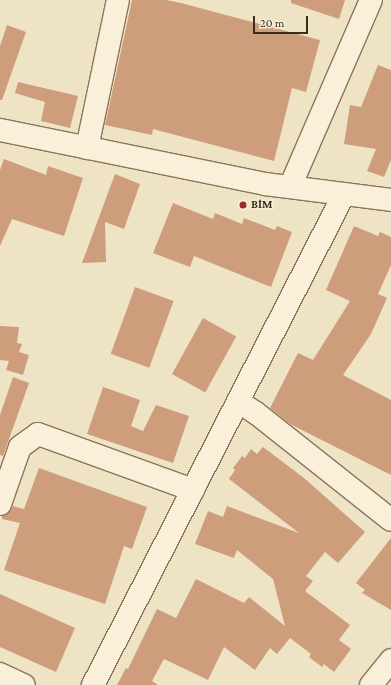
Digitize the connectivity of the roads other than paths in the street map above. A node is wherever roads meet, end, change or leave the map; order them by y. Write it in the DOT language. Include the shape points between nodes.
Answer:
graph roads {
  1 [pos="118,0"];
  2 [pos="371,0"];
  3 [pos="1,134"];
  4 [pos="86,148"];
  5 [pos="290,187"];
  6 [pos="344,194"];
  7 [pos="391,200"];
  8 [pos="238,401"];
  9 [pos="192,490"];
  10 [pos="0,504"];
  11 [pos="391,520"];
  12 [pos="391,660"];
  13 [pos="0,674"];
  14 [pos="24,685"];
  15 [pos="93,685"];
  16 [pos="371,685"];
  1 -- 4 [label="street"];
  2 -- 5 [label="street"];
  3 -- 4 [label="street"];
  4 -- 5 [label="street"];
  5 -- 6 [label="street"];
  6 -- 7 [label="street"];
  6 -- 8 [label="street"];
  8 -- 9 [label="street"];
  8 -- 11 [label="street"];
  9 -- 10 [label="street" via="38,434 20,447"];
  9 -- 15 [label="street"];
  12 -- 16 [label="street"];
  13 -- 14 [label="street"];
}
